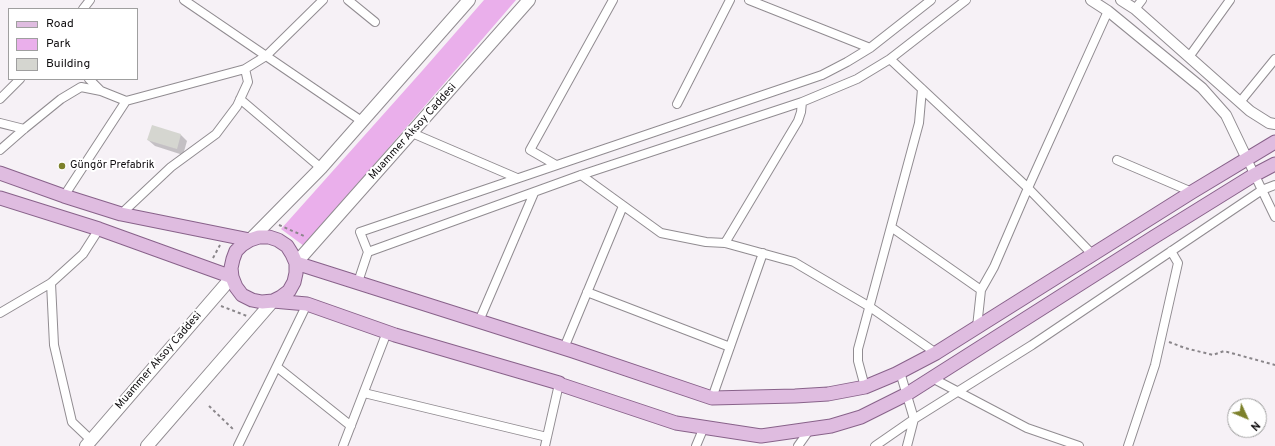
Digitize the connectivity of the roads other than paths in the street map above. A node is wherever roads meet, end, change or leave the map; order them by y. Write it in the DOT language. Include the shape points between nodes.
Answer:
graph roads {
  1 [pos="90,0"];
  2 [pos="184,0"];
  3 [pos="323,0"];
  4 [pos="348,0"];
  5 [pos="469,0"];
  6 [pos="529,0"];
  7 [pos="613,0"];
  8 [pos="730,0"];
  9 [pos="749,0"];
  10 [pos="931,0"];
  11 [pos="966,0"];
  12 [pos="1091,0"];
  13 [pos="1121,0"];
  14 [pos="1142,0"];
  15 [pos="1230,0"];
  16 [pos="196,3"];
  17 [pos="84,8"];
  18 [pos="1134,9"];
  19 [pos="1108,11"];
  20 [pos="375,22"];
  21 [pos="870,48"];
  22 [pos="266,56"];
  23 [pos="1189,57"];
  24 [pos="890,59"];
  25 [pos="1275,59"];
  26 [pos="245,69"];
  27 [pos="19,80"];
  28 [pos="90,80"];
  29 [pos="922,89"];
  30 [pos="101,91"];
  31 [pos="0,99"];
  32 [pos="240,99"];
  33 [pos="126,102"];
  34 [pos="802,102"];
  35 [pos="1240,102"];
  36 [pos="676,104"];
  37 [pos="363,122"];
  38 [pos="0,123"];
  39 [pos="1275,124"];
  40 [pos="24,129"];
  41 [pos="412,133"];
  42 [pos="1275,142"];
  43 [pos="0,150"];
  44 [pos="1247,159"];
  45 [pos="1117,160"];
  46 [pos="1275,164"];
  47 [pos="556,165"];
  48 [pos="321,168"];
  49 [pos="0,173"];
  50 [pos="581,175"];
  51 [pos="1254,175"];
  52 [pos="517,178"];
  53 [pos="1275,185"];
  54 [pos="1028,188"];
  55 [pos="1262,190"];
  56 [pos="1192,192"];
  57 [pos="534,193"];
  58 [pos="64,196"];
  59 [pos="0,198"];
  60 [pos="623,206"];
  61 [pos="121,214"];
  62 [pos="1275,216"];
  63 [pos="891,227"];
  64 [pos="99,229"];
  65 [pos="250,240"];
  66 [pos="725,243"];
  67 [pos="1171,251"];
  68 [pos="368,252"];
  69 [pos="763,254"];
  70 [pos="1092,254"];
  71 [pos="296,263"];
  72 [pos="232,277"];
  73 [pos="358,282"];
  74 [pos="51,283"];
  75 [pos="981,290"];
  76 [pos="587,292"];
  77 [pos="273,301"];
  78 [pos="307,304"];
  79 [pos="870,307"];
  80 [pos="0,313"];
  81 [pos="479,321"];
  82 [pos="977,327"];
  83 [pos="387,332"];
  84 [pos="730,347"];
  85 [pos="564,348"];
  86 [pos="936,353"];
  87 [pos="277,366"];
  88 [pos="900,372"];
  89 [pos="932,378"];
  90 [pos="559,384"];
  91 [pos="865,387"];
  92 [pos="957,391"];
  93 [pos="364,393"];
  94 [pos="907,394"];
  95 [pos="712,398"];
  96 [pos="914,419"];
  97 [pos="351,426"];
  98 [pos="704,427"];
  99 [pos="810,429"];
  100 [pos="547,437"];
  101 [pos="89,443"];
  102 [pos="147,446"];
  103 [pos="238,446"];
  104 [pos="343,446"];
  105 [pos="545,446"];
  106 [pos="696,446"];
  107 [pos="798,446"];
  108 [pos="875,446"];
  109 [pos="907,446"];
  110 [pos="1079,446"];
  111 [pos="1128,446"];
  1 -- 17 [label="street"];
  2 -- 16 [label="street"];
  3 -- 22 [label="street"];
  4 -- 20 [label="street"];
  5 -- 37 [label="main road"];
  6 -- 41 [label="main road, Muammer Aksoy Caddesi"];
  7 -- 47 [label="street" via="530,150"];
  8 -- 36 [label="street"];
  9 -- 21 [label="street"];
  10 -- 21 [label="street"];
  11 -- 24 [label="street"];
  12 -- 19 [label="street"];
  13 -- 18 [label="street"];
  14 -- 18 [label="street"];
  15 -- 23 [label="street"];
  16 -- 22 [label="street"];
  18 -- 23 [label="street"];
  19 -- 44 [label="street" via="1202,88 1226,115"];
  19 -- 54 [label="street"];
  21 -- 47 [label="street" via="822,75"];
  22 -- 26 [label="street"];
  22 -- 37 [label="street"];
  23 -- 35 [label="street"];
  24 -- 29 [label="street"];
  24 -- 34 [label="street" via="857,79"];
  25 -- 35 [label="street"];
  26 -- 32 [label="street" via="248,82"];
  26 -- 33 [label="street"];
  27 -- 31 [label="street"];
  28 -- 30 [label="street"];
  29 -- 54 [label="street"];
  29 -- 63 [label="street" via="919,123"];
  30 -- 33 [label="street"];
  30 -- 40 [label="street" via="81,87 61,99"];
  32 -- 48 [label="street"];
  32 -- 61 [label="street" via="216,134 171,167"];
  33 -- 58 [label="street"];
  34 -- 50 [label="street"];
  34 -- 66 [label="street" via="802,112 798,121"];
  35 -- 39 [label="street" via="1269,123"];
  37 -- 48 [label="main road"];
  38 -- 40 [label="street"];
  40 -- 43 [label="street"];
  41 -- 52 [label="street"];
  41 -- 71 [label="main road, Muammer Aksoy Caddesi"];
  42 -- 44 [label="main road"];
  44 -- 51 [label="street"];
  44 -- 56 [label="main road"];
  45 -- 56 [label="street"];
  46 -- 51 [label="main road"];
  47 -- 52 [label="street"];
  48 -- 65 [label="main road"];
  49 -- 58 [label="main road"];
  50 -- 57 [label="street"];
  50 -- 60 [label="street"];
  51 -- 55 [label="street"];
  51 -- 89 [label="main road"];
  52 -- 68 [label="street" via="360,232"];
  53 -- 55 [label="street"];
  54 -- 70 [label="street"];
  54 -- 75 [label="street" via="994,267"];
  55 -- 62 [label="street"];
  55 -- 67 [label="street"];
  56 -- 70 [label="main road"];
  57 -- 68 [label="street"];
  57 -- 81 [label="street"];
  58 -- 61 [label="main road"];
  59 -- 64 [label="main road"];
  60 -- 66 [label="street" via="661,233"];
  60 -- 76 [label="street"];
  61 -- 65 [label="main road"];
  63 -- 75 [label="street"];
  63 -- 79 [label="street"];
  64 -- 72 [label="main road"];
  64 -- 74 [label="street" via="83,254"];
  65 -- 71 [label="main road" via="269,237 278,240 290,250"];
  65 -- 72 [label="main road" via="236,251 232,259"];
  66 -- 69 [label="street"];
  67 -- 92 [label="street" via="1032,345"];
  67 -- 111 [label="street" via="1178,263 1155,365"];
  68 -- 73 [label="street"];
  69 -- 79 [label="street" via="794,262"];
  69 -- 84 [label="street"];
  70 -- 82 [label="main road"];
  71 -- 73 [label="main road"];
  71 -- 77 [label="main road" via="296,272 289,290"];
  72 -- 77 [label="main road" via="242,295 262,302"];
  72 -- 101 [label="main road, Muammer Aksoy Caddesi"];
  73 -- 81 [label="main road"];
  74 -- 80 [label="street"];
  74 -- 101 [label="street" via="54,345 72,422"];
  75 -- 82 [label="street"];
  76 -- 84 [label="street"];
  76 -- 85 [label="street"];
  77 -- 78 [label="main road"];
  77 -- 102 [label="main road"];
  78 -- 83 [label="main road"];
  78 -- 87 [label="street"];
  79 -- 86 [label="street"];
  79 -- 91 [label="street" via="858,349 858,361"];
  81 -- 85 [label="main road"];
  82 -- 86 [label="main road"];
  83 -- 90 [label="main road"];
  83 -- 93 [label="street"];
  84 -- 95 [label="street"];
  85 -- 95 [label="main road"];
  86 -- 88 [label="main road"];
  87 -- 97 [label="street"];
  87 -- 103 [label="street"];
  88 -- 91 [label="main road"];
  88 -- 94 [label="street"];
  89 -- 92 [label="street"];
  89 -- 94 [label="main road"];
  90 -- 98 [label="main road" via="676,423"];
  90 -- 100 [label="street"];
  91 -- 95 [label="main road" via="828,394"];
  92 -- 96 [label="street"];
  92 -- 110 [label="street" via="1027,428"];
  93 -- 97 [label="street"];
  93 -- 100 [label="street"];
  94 -- 96 [label="street"];
  94 -- 99 [label="main road" via="861,417"];
  96 -- 108 [label="street"];
  96 -- 109 [label="street"];
  97 -- 104 [label="street"];
  98 -- 99 [label="main road" via="761,436"];
  98 -- 106 [label="street"];
  99 -- 107 [label="street"];
  100 -- 105 [label="street"];
}
